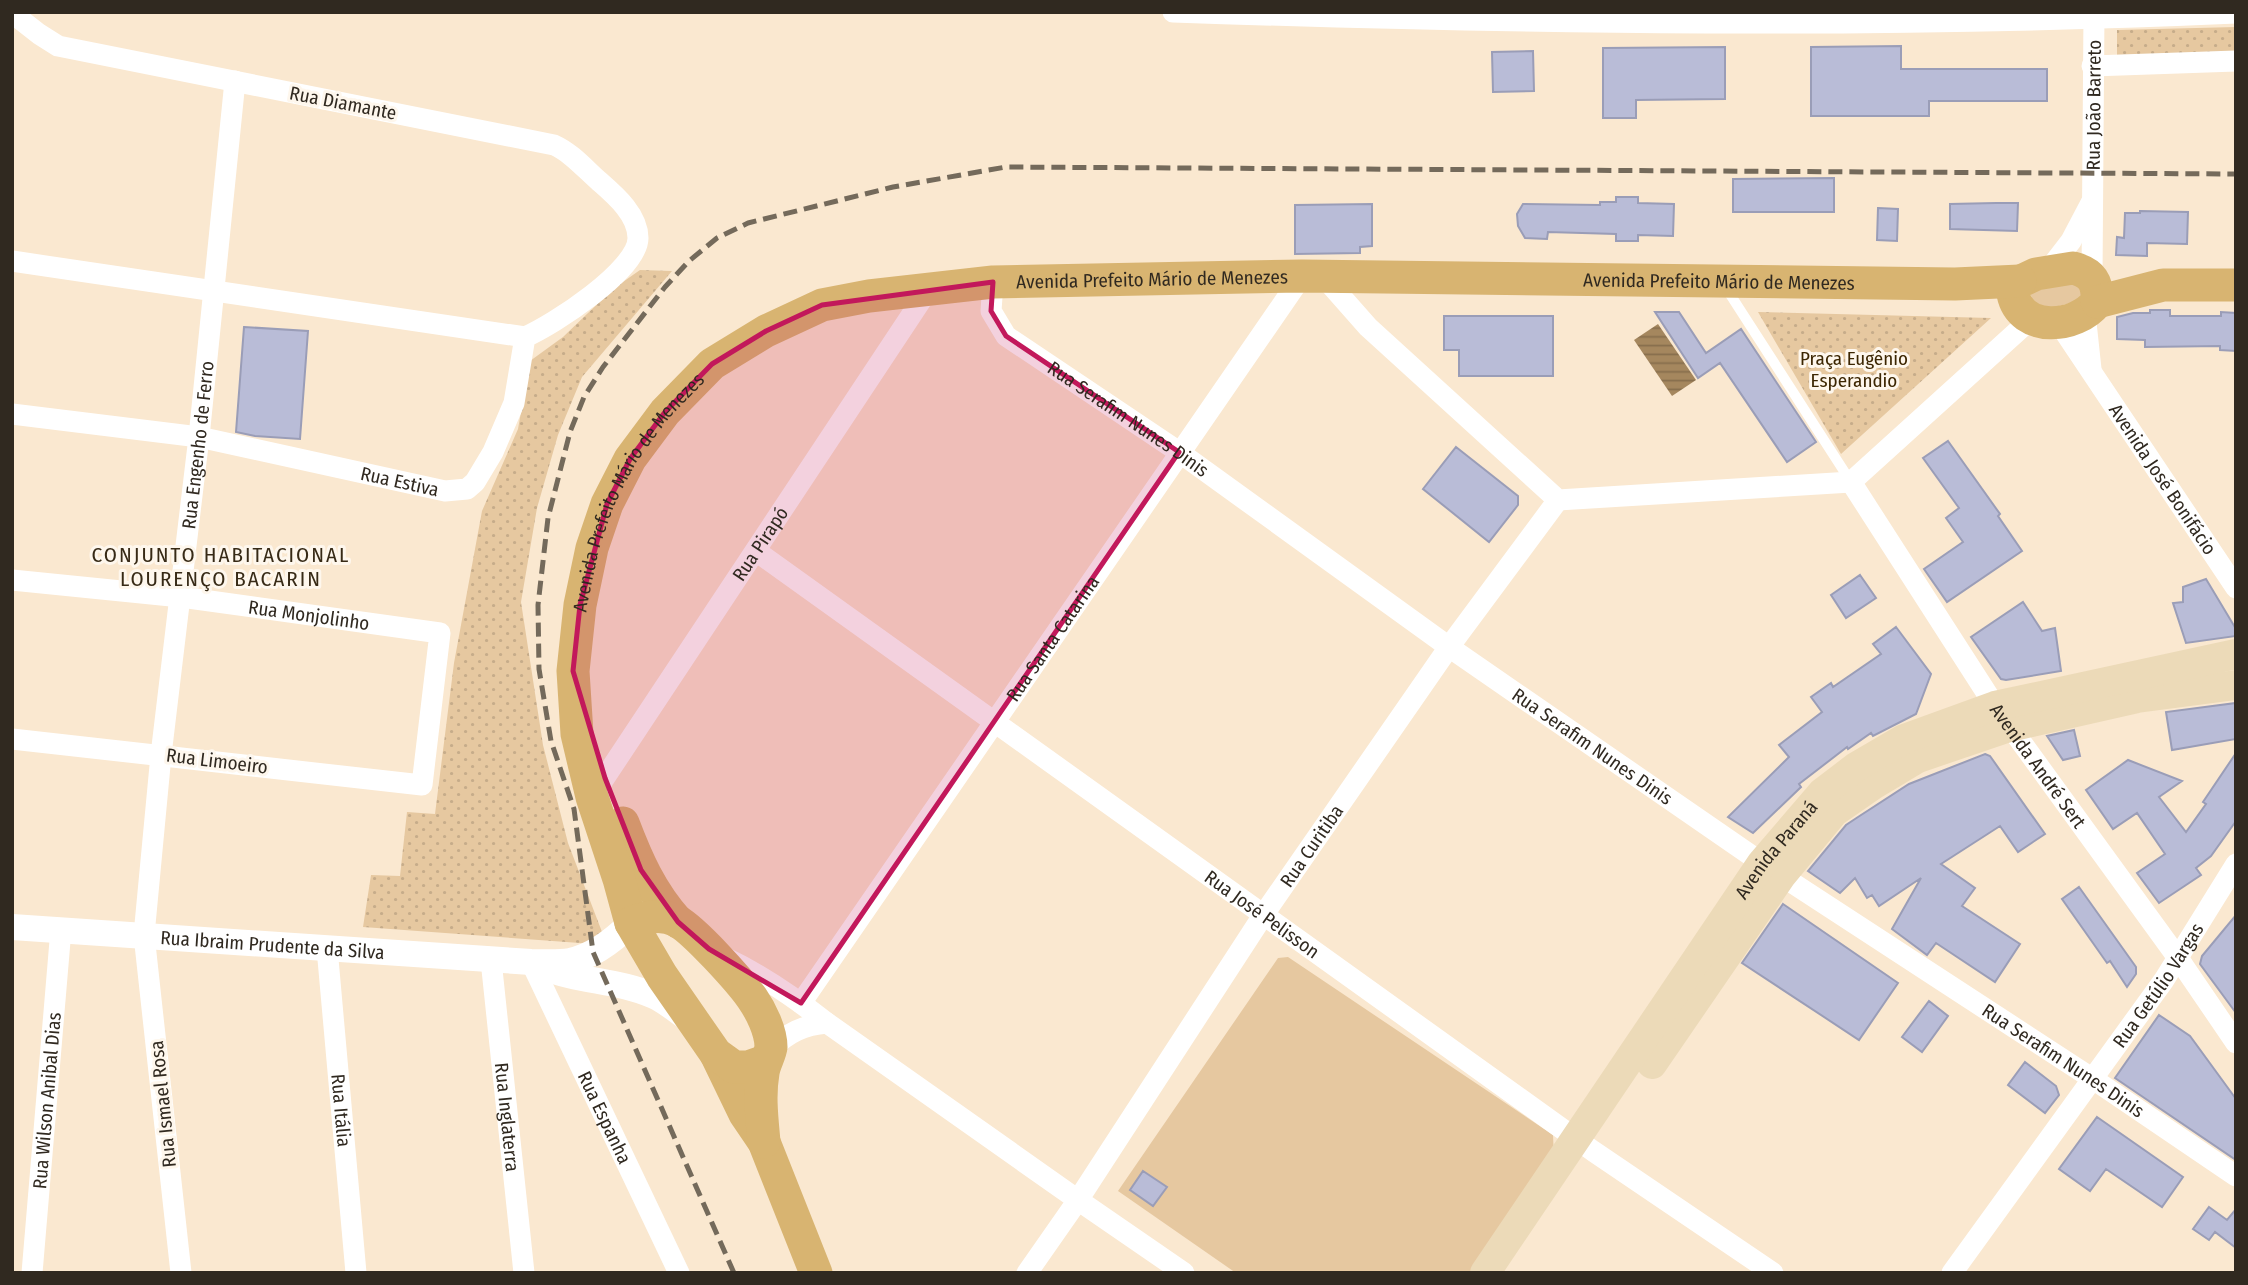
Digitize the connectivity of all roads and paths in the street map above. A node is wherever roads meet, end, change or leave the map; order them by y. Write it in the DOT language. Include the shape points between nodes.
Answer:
graph roads {
  1 [pos="1173,12"];
  2 [pos="2236,13"];
  3 [pos="16,16"];
  4 [pos="2094,16"];
  5 [pos="1438,17"];
  6 [pos="1765,18"];
  7 [pos="2236,61"];
  8 [pos="2092,66"];
  9 [pos="235,81"];
  10 [pos="2094,198"];
  11 [pos="12,261"];
  12 [pos="1313,276"];
  13 [pos="1721,279"];
  14 [pos="993,282"];
  15 [pos="2236,285"];
  16 [pos="928,290"];
  17 [pos="213,292"];
  18 [pos="2060,296"];
  19 [pos="525,337"];
  20 [pos="2091,371"];
  21 [pos="12,414"];
  22 [pos="199,437"];
  23 [pos="1179,452"];
  24 [pos="1851,482"];
  25 [pos="1558,500"];
  26 [pos="756,551"];
  27 [pos="12,580"];
  28 [pos="2236,588"];
  29 [pos="181,597"];
  30 [pos="1449,647"];
  31 [pos="2236,653"];
  32 [pos="2236,685"];
  33 [pos="2135,687"];
  34 [pos="2002,716"];
  35 [pos="994,722"];
  36 [pos="12,739"];
  37 [pos="161,755"];
  38 [pos="422,785"];
  39 [pos="599,788"];
  40 [pos="2236,864"];
  41 [pos="1771,869"];
  42 [pos="1264,915"];
  43 [pos="678,922"];
  44 [pos="631,923"];
  45 [pos="12,927"];
  46 [pos="61,929"];
  47 [pos="144,935"];
  48 [pos="327,948"];
  49 [pos="709,949"];
  50 [pos="2178,958"];
  51 [pos="492,960"];
  52 [pos="531,962"];
  53 [pos="801,1003"];
  54 [pos="696,1023"];
  55 [pos="827,1023"];
  56 [pos="2236,1042"];
  57 [pos="716,1054"];
  58 [pos="768,1055"];
  59 [pos="2093,1079"];
  60 [pos="764,1142"];
  61 [pos="1585,1145"];
  62 [pos="2236,1176"];
  63 [pos="1077,1200"];
  64 [pos="33,1273"];
  65 [pos="181,1273"];
  66 [pos="356,1273"];
  67 [pos="524,1273"];
  68 [pos="679,1273"];
  69 [pos="817,1273"];
  70 [pos="1027,1273"];
  71 [pos="1184,1273"];
  72 [pos="1485,1273"];
  73 [pos="1510,1273"];
  74 [pos="1773,1273"];
  75 [pos="1952,1273"];
  1 -- 5 [label="street"];
  2 -- 4 [label="street"];
  3 -- 9 [label="street, Rua Diamante" via="58,46"];
  4 -- 6 [label="street"];
  4 -- 8 [label="street, Rua João Barreto"];
  5 -- 6 [label="street"];
  7 -- 8 [label="street"];
  8 -- 10 [label="street, Rua João Barreto"];
  9 -- 17 [label="street, Rua Engenho de Ferro"];
  9 -- 19 [label="street, Rua Diamante" via="554,145 571,157 626,208 639,235 637,248 608,282 561,319"];
  10 -- 18 [label="street, Rua João Barreto"];
  10 -- 18 [label="street" via="2071,241"];
  11 -- 17 [label="street"];
  12 -- 13 [label="main road, Avenida Prefeito Mário de Menezes"];
  12 -- 14 [label="main road, Avenida Prefeito Mário de Menezes"];
  12 -- 23 [label="street, Rua Santa Catarina"];
  12 -- 25 [label="street"];
  13 -- 18 [label="main road, Avenida Prefeito Mário de Menezes" via="1955,284"];
  13 -- 24 [label="lane"];
  14 -- 16 [label="main road, Avenida Prefeito Mário de Menezes"];
  14 -- 23 [label="street, Rua Serafim Nunes Dinis" via="991,311 1006,336"];
  15 -- 18 [label="main road, Avenida Prefeito Mário de Menezes" via="2163,285"];
  16 -- 26 [label="street, Rua Pirapó"];
  16 -- 39 [label="main road, Avenida Prefeito Mário de Menezes" via="822,305 766,331 712,364 630,459 592,548 573,671 577,734"];
  17 -- 19 [label="street"];
  17 -- 22 [label="street, Rua Engenho de Ferro"];
  18 -- 20 [label="street, Rua João Barreto"];
  18 -- 24 [label="street"];
  19 -- 22 [label="street, Rua Estiva" via="514,403 493,452 467,489 445,491"];
  20 -- 28 [label="street, Avenida José Bonifácio"];
  21 -- 22 [label="street, Rua Estiva"];
  22 -- 29 [label="street, Rua Engenho de Ferro"];
  23 -- 30 [label="street, Rua Serafim Nunes Dinis"];
  23 -- 35 [label="street, Rua Santa Catarina"];
  24 -- 25 [label="street"];
  24 -- 34 [label="street, Avenida André Sert"];
  25 -- 30 [label="street, Rua Curitiba"];
  26 -- 35 [label="street, Rua José Pelisson"];
  26 -- 39 [label="street, Rua Pirapó"];
  27 -- 29 [label="street, Rua Monjolinho"];
  29 -- 37 [label="street, Rua Engenho de Ferro"];
  29 -- 38 [label="street, Rua Monjolinho" via="440,633"];
  30 -- 41 [label="street, Rua Serafim Nunes Dinis"];
  30 -- 42 [label="street, Rua Curitiba"];
  31 -- 33 [label="main road, Avenida Paraná"];
  32 -- 33 [label="main road, Avenida Paraná"];
  33 -- 34 [label="main road, Avenida Paraná"];
  34 -- 41 [label="main road, Avenida Paraná" via="1903,739 1856,767 1822,793"];
  34 -- 50 [label="street, Avenida André Sert"];
  35 -- 42 [label="street, Rua José Pelisson"];
  35 -- 53 [label="street, Rua Santa Catarina"];
  36 -- 37 [label="street, Rua Limoeiro"];
  37 -- 38 [label="street, Rua Limoeiro"];
  37 -- 47 [label="street, Rua Engenho de Ferro"];
  39 -- 43 [label="main road, Avenida Prefeito Mário de Menezes" via="641,870"];
  39 -- 44 [label="main road, Avenida Prefeito Mário de Menezes"];
  40 -- 50 [label="street, Rua Getúlio Vargas"];
  41 -- 59 [label="street, Rua Serafim Nunes Dinis"];
  41 -- 61 [label="main road, Avenida Paraná"];
  42 -- 61 [label="street, Rua José Pelisson"];
  42 -- 63 [label="street, Rua Curitiba"];
  43 -- 44 [label="main road" via="648,916"];
  43 -- 49 [label="main road, Avenida Prefeito Mário de Menezes"];
  44 -- 52 [label="street, Rua Ibraim Prudente da Silva" via="615,939 570,961"];
  44 -- 54 [label="main road, Avenida Prefeito Mário de Menezes"];
  45 -- 46 [label="street, Rua Ibraim Prudente da Silva"];
  46 -- 47 [label="street, Rua Ibraim Prudente da Silva"];
  46 -- 64 [label="street, Rua Wilson Anibal Dias"];
  47 -- 48 [label="street, Rua Ibraim Prudente da Silva"];
  47 -- 65 [label="street, Rua Ismael Rosa"];
  48 -- 51 [label="street, Rua Ibraim Prudente da Silva"];
  48 -- 66 [label="street, Rua Itália"];
  49 -- 53 [label="street" via="752,970"];
  49 -- 58 [label="main road, Avenida Prefeito Mário de Menezes" via="753,999 767,1027"];
  50 -- 56 [label="street, Avenida André Sert"];
  50 -- 59 [label="street, Rua Getúlio Vargas"];
  51 -- 52 [label="street, Rua Ibraim Prudente da Silva"];
  51 -- 67 [label="street, Rua Inglaterra"];
  52 -- 54 [label="street, Rua Ibraim Prudente da Silva" via="566,976 655,996"];
  52 -- 68 [label="street, Rua Espanha"];
  53 -- 55 [label="street"];
  54 -- 57 [label="main road, Avenida Prefeito Mário de Menezes"];
  55 -- 58 [label="street" via="799,1028 783,1037"];
  55 -- 63 [label="street"];
  57 -- 58 [label="main road" via="734,1067 748,1067"];
  57 -- 60 [label="main road"];
  58 -- 60 [label="main road" via="762,1075"];
  59 -- 62 [label="street, Rua Serafim Nunes Dinis"];
  59 -- 75 [label="street, Rua Getúlio Vargas"];
  60 -- 69 [label="main road"];
  61 -- 72 [label="main road, Avenida Paraná"];
  61 -- 73 [label="main road, Avenida Paraná"];
  61 -- 74 [label="street, Rua José Pelisson"];
  63 -- 70 [label="street, Rua Curitiba"];
  63 -- 71 [label="street"];
}
